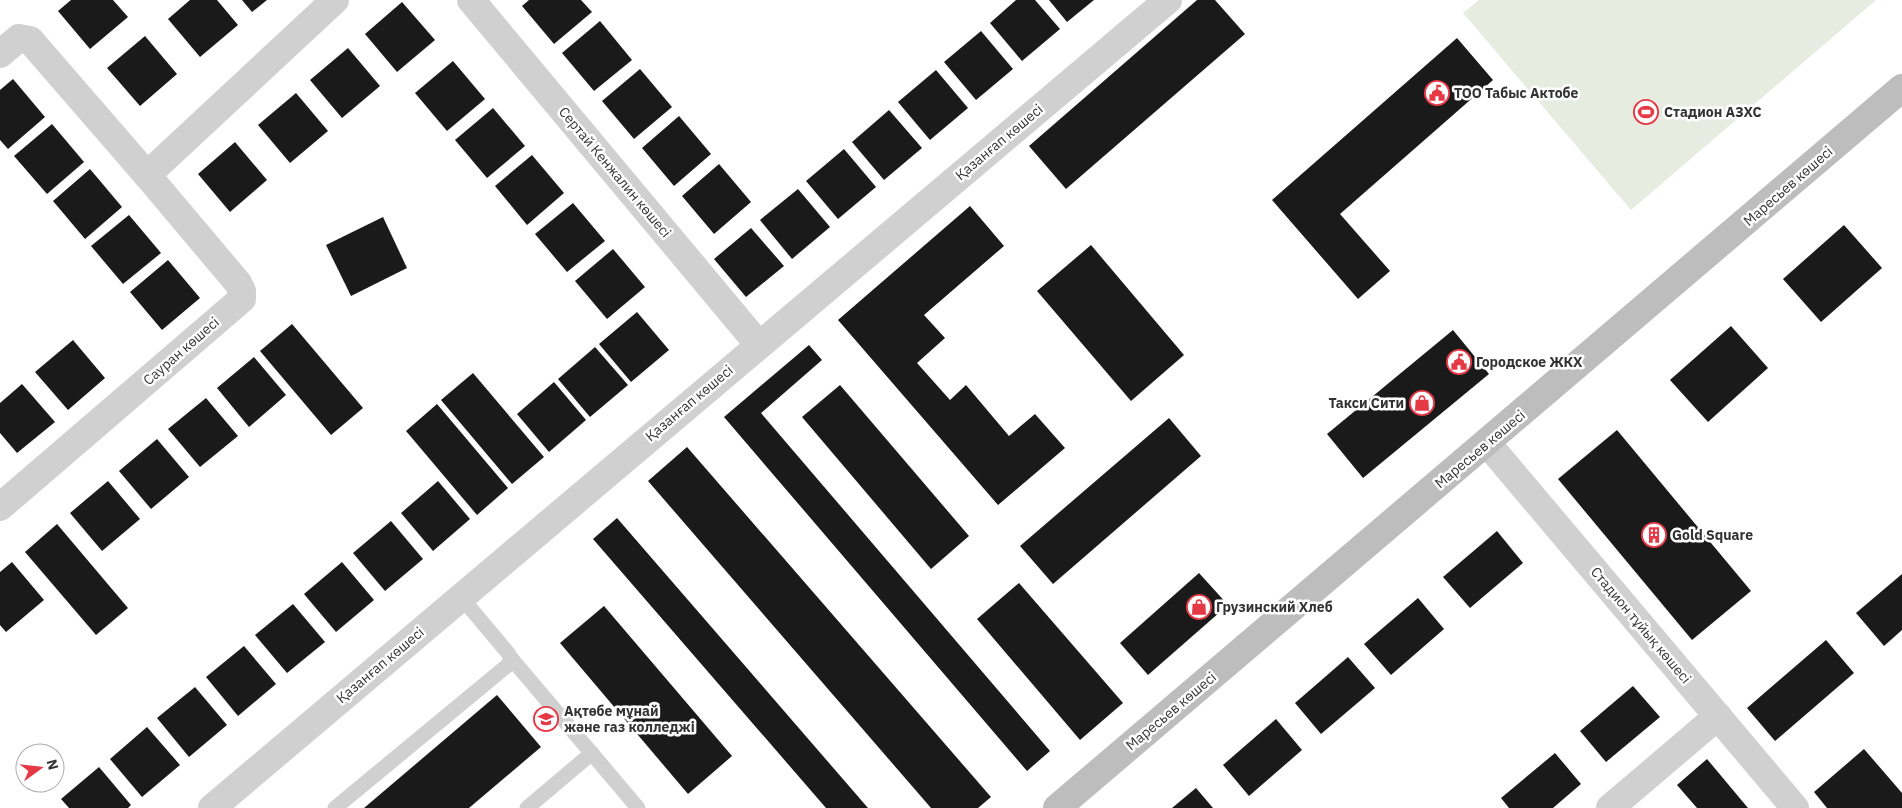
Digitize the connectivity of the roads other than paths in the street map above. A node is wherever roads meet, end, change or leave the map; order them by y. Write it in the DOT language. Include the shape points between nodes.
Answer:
graph roads {
  1 [pos="335,0"];
  2 [pos="471,0"];
  3 [pos="1168,0"];
  4 [pos="0,54"];
  5 [pos="1902,88"];
  6 [pos="147,175"];
  7 [pos="759,345"];
  8 [pos="1487,443"];
  9 [pos="0,507"];
  10 [pos="461,597"];
  11 [pos="511,658"];
  12 [pos="1718,716"];
  13 [pos="592,753"];
  14 [pos="1064,806"];
  15 [pos="212,808"];
  16 [pos="335,808"];
  17 [pos="527,808"];
  18 [pos="638,808"];
  19 [pos="1610,808"];
  20 [pos="1795,808"];
  1 -- 6 [label="street"];
  2 -- 7 [label="street, Сертай Кенжалин көшесі"];
  3 -- 7 [label="street, Қазанғап көшесі"];
  4 -- 6 [label="street, Сауран көшесі" via="19,38 30,40"];
  5 -- 8 [label="main road, Маресьев көшесі"];
  6 -- 9 [label="street, Сауран көшесі" via="238,283 242,299"];
  7 -- 10 [label="street, Қазанғап көшесі"];
  8 -- 12 [label="street, Стадион тұйық көшесі"];
  8 -- 14 [label="main road, Маресьев көшесі"];
  10 -- 11 [label="lane"];
  10 -- 15 [label="street, Қазанғап көшесі"];
  11 -- 13 [label="lane"];
  11 -- 16 [label="lane" via="508,666"];
  12 -- 19 [label="street"];
  12 -- 20 [label="street, Стадион тұйық көшесі"];
  13 -- 17 [label="lane"];
  13 -- 18 [label="lane"];
}
